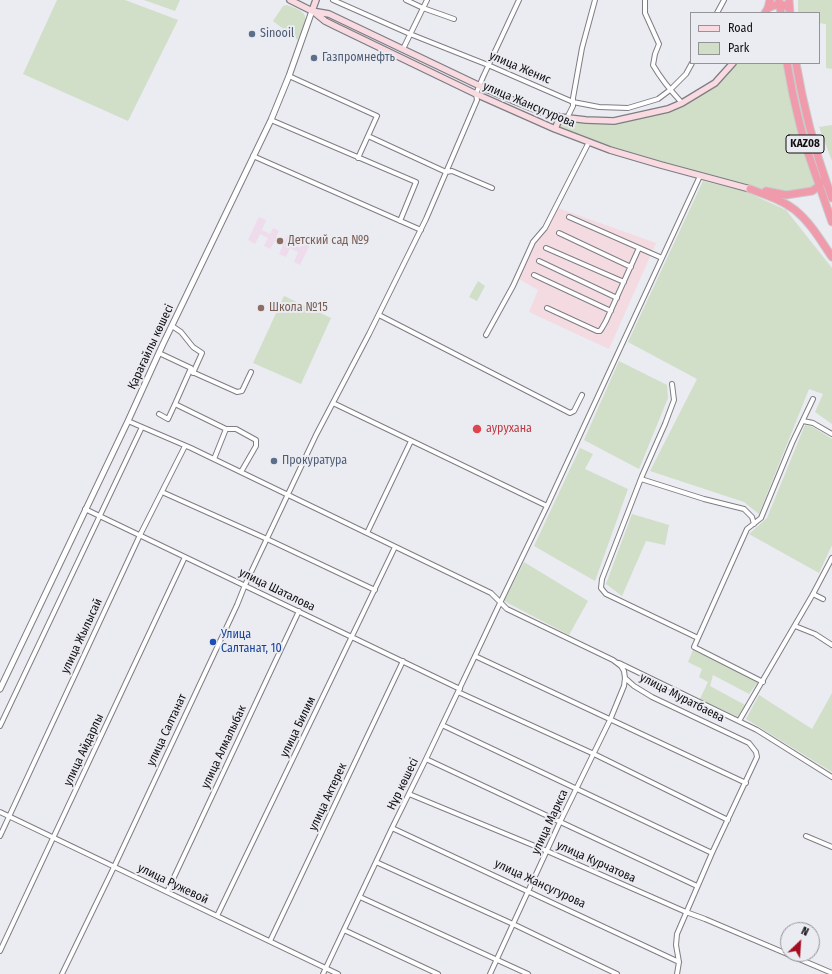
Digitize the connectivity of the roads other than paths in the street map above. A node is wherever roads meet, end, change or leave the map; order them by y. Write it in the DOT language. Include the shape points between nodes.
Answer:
graph roads {
  1 [pos="290,0"];
  2 [pos="316,0"];
  3 [pos="333,0"];
  4 [pos="406,0"];
  5 [pos="427,0"];
  6 [pos="519,0"];
  7 [pos="595,0"];
  8 [pos="645,0"];
  9 [pos="724,0"];
  10 [pos="770,0"];
  11 [pos="779,2"];
  12 [pos="789,7"];
  13 [pos="423,8"];
  14 [pos="312,11"];
  15 [pos="766,11"];
  16 [pos="718,12"];
  17 [pos="781,12"];
  18 [pos="454,19"];
  19 [pos="410,34"];
  20 [pos="404,50"];
  21 [pos="403,58"];
  22 [pos="691,64"];
  23 [pos="732,64"];
  24 [pos="787,64"];
  25 [pos="796,64"];
  26 [pos="488,65"];
  27 [pos="289,76"];
  28 [pos="480,86"];
  29 [pos="670,90"];
  30 [pos="476,94"];
  31 [pos="573,102"];
  32 [pos="682,103"];
  33 [pos="560,117"];
  34 [pos="567,118"];
  35 [pos="270,120"];
  36 [pos="555,129"];
  37 [pos="368,136"];
  38 [pos="589,142"];
  39 [pos="253,156"];
  40 [pos="358,158"];
  41 [pos="820,164"];
  42 [pos="446,172"];
  43 [pos="700,176"];
  44 [pos="819,186"];
  45 [pos="492,188"];
  46 [pos="750,189"];
  47 [pos="832,198"];
  48 [pos="569,217"];
  49 [pos="400,221"];
  50 [pos="832,222"];
  51 [pos="421,230"];
  52 [pos="559,233"];
  53 [pos="546,248"];
  54 [pos="639,248"];
  55 [pos="832,257"];
  56 [pos="662,258"];
  57 [pos="539,261"];
  58 [pos="631,267"];
  59 [pos="534,275"];
  60 [pos="624,282"];
  61 [pos="617,298"];
  62 [pos="547,308"];
  63 [pos="610,311"];
  64 [pos="379,315"];
  65 [pos="172,326"];
  66 [pos="486,335"];
  67 [pos="159,353"];
  68 [pos="191,372"];
  69 [pos="251,372"];
  70 [pos="672,384"];
  71 [pos="582,395"];
  72 [pos="813,399"];
  73 [pos="333,403"];
  74 [pos="175,404"];
  75 [pos="159,414"];
  76 [pos="128,421"];
  77 [pos="803,421"];
  78 [pos="142,427"];
  79 [pos="226,429"];
  80 [pos="832,434"];
  81 [pos="411,441"];
  82 [pos="185,446"];
  83 [pos="214,459"];
  84 [pos="241,472"];
  85 [pos="641,479"];
  86 [pos="162,492"];
  87 [pos="288,494"];
  88 [pos="547,506"];
  89 [pos="86,509"];
  90 [pos="99,516"];
  91 [pos="754,524"];
  92 [pos="367,533"];
  93 [pos="140,535"];
  94 [pos="267,539"];
  95 [pos="395,546"];
  96 [pos="185,557"];
  97 [pos="832,558"];
  98 [pos="245,585"];
  99 [pos="375,590"];
  100 [pos="813,594"];
  101 [pos="823,599"];
  102 [pos="500,603"];
  103 [pos="299,611"];
  104 [pos="794,626"];
  105 [pos="353,636"];
  106 [pos="698,638"];
  107 [pos="832,645"];
  108 [pos="475,656"];
  109 [pos="613,660"];
  110 [pos="403,661"];
  111 [pos="625,678"];
  112 [pos="763,682"];
  113 [pos="0,689"];
  114 [pos="459,690"];
  115 [pos="610,720"];
  116 [pos="740,721"];
  117 [pos="442,725"];
  118 [pos="0,726"];
  119 [pos="594,754"];
  120 [pos="426,759"];
  121 [pos="832,777"];
  122 [pos="746,783"];
  123 [pos="577,789"];
  124 [pos="409,794"];
  125 [pos="0,812"];
  126 [pos="9,816"];
  127 [pos="728,820"];
  128 [pos="560,822"];
  129 [pos="392,828"];
  130 [pos="0,836"];
  131 [pos="806,836"];
  132 [pos="53,838"];
  133 [pos="832,847"];
  134 [pos="547,851"];
  135 [pos="712,853"];
  136 [pos="376,862"];
  137 [pos="114,867"];
  138 [pos="697,886"];
  139 [pos="529,891"];
  140 [pos="167,892"];
  141 [pos="360,897"];
  142 [pos="686,912"];
  143 [pos="218,916"];
  144 [pos="514,924"];
  145 [pos="344,930"];
  146 [pos="270,941"];
  147 [pos="0,951"];
  148 [pos="497,959"];
  149 [pos="679,962"];
  150 [pos="326,968"];
  151 [pos="832,973"];
  152 [pos="62,974"];
  153 [pos="323,974"];
  154 [pos="338,974"];
  155 [pos="438,974"];
  156 [pos="490,974"];
  157 [pos="528,974"];
  158 [pos="617,974"];
  159 [pos="677,974"];
  1 -- 14 [label="main road, улица Жансугурова"];
  2 -- 14 [label="main road"];
  3 -- 19 [label="street, улица Женис"];
  4 -- 13 [label="street"];
  5 -- 13 [label="street"];
  6 -- 26 [label="street, улица Салтанат"];
  7 -- 31 [label="street" via="582,48"];
  8 -- 29 [label="street" via="644,13 659,44 653,65"];
  9 -- 16 [label="street"];
  10 -- 15 [label="highway"];
  11 -- 12 [label="highway"];
  11 -- 15 [label="highway"];
  11 -- 17 [label="highway"];
  13 -- 18 [label="street"];
  13 -- 19 [label="street"];
  14 -- 20 [label="main road, улица Жансугурова" via="329,14"];
  14 -- 21 [label="main road, улица Жансугурова" via="325,21"];
  14 -- 27 [label="street, Қарағайлы көшесі"];
  19 -- 20 [label="street"];
  19 -- 26 [label="street, улица Женис"];
  20 -- 21 [label="main road"];
  20 -- 28 [label="main road, улица Жансугурова"];
  21 -- 30 [label="main road, улица Жансугурова"];
  22 -- 29 [label="street, улица Женис" via="686,74"];
  23 -- 32 [label="main road, улица Жансугурова" via="716,84"];
  24 -- 44 [label="highway, KAZ08" via="800,125"];
  25 -- 41 [label="highway, KAZ08" via="802,99"];
  26 -- 28 [label="street, улица Салтанат"];
  26 -- 31 [label="street, улица Женис"];
  27 -- 35 [label="street, Қарағайлы көшесі"];
  27 -- 37 [label="street" via="377,116"];
  28 -- 30 [label="street, улица Салтанат"];
  28 -- 33 [label="main road, улица Жансугурова"];
  29 -- 31 [label="street, улица Женис" via="658,99 628,108 599,107"];
  29 -- 32 [label="street"];
  30 -- 36 [label="main road, улица Жансугурова"];
  30 -- 42 [label="street, улица Салтанат" via="477,100"];
  31 -- 34 [label="street"];
  32 -- 34 [label="main road, улица Жансугурова" via="668,109 614,121"];
  33 -- 34 [label="main road, улица Жансугурова"];
  33 -- 36 [label="main road"];
  35 -- 39 [label="street, Қарағайлы көшесі"];
  35 -- 40 [label="street"];
  36 -- 38 [label="main road, улица Жансугурова"];
  37 -- 40 [label="street"];
  37 -- 42 [label="street"];
  38 -- 43 [label="main road, улица Жансугурова"];
  38 -- 66 [label="street" via="545,228 533,242"];
  39 -- 49 [label="street"];
  39 -- 65 [label="street, Қарағайлы көшесі"];
  40 -- 49 [label="street" via="416,182"];
  41 -- 44 [label="highway" via="822,181"];
  41 -- 47 [label="highway, KAZ08"];
  42 -- 45 [label="street" via="452,171"];
  42 -- 51 [label="street, улица Салтанат"];
  43 -- 46 [label="main road, улица Жансугурова"];
  43 -- 56 [label="street, Нұр көшесі"];
  44 -- 46 [label="highway" via="812,191 786,195"];
  44 -- 50 [label="highway, KAZ08"];
  46 -- 55 [label="highway" via="777,199 795,210 813,229"];
  48 -- 54 [label="street"];
  49 -- 51 [label="street"];
  51 -- 64 [label="street, улица Салтанат"];
  52 -- 58 [label="street"];
  53 -- 60 [label="street"];
  54 -- 56 [label="street"];
  54 -- 58 [label="street"];
  56 -- 88 [label="street, Нұр көшесі"];
  57 -- 61 [label="street"];
  58 -- 60 [label="street"];
  59 -- 63 [label="street"];
  60 -- 61 [label="street"];
  61 -- 63 [label="street"];
  62 -- 63 [label="street" via="598,331"];
  64 -- 71 [label="street" via="570,413 574,411"];
  64 -- 73 [label="street, улица Салтанат"];
  65 -- 67 [label="street, Қарағайлы көшесі"];
  65 -- 68 [label="street" via="202,353"];
  67 -- 68 [label="street" via="191,368"];
  67 -- 76 [label="street, Қарағайлы көшесі"];
  68 -- 69 [label="street" via="237,392 242,390"];
  68 -- 74 [label="street"];
  70 -- 85 [label="street" via="674,400"];
  72 -- 77 [label="street"];
  73 -- 81 [label="street"];
  73 -- 87 [label="street, улица Салтанат"];
  74 -- 75 [label="street" via="168,418"];
  74 -- 79 [label="street"];
  76 -- 78 [label="street, улица Муратбаева"];
  76 -- 89 [label="street, Қарағайлы көшесі"];
  77 -- 80 [label="street" via="813,423"];
  77 -- 91 [label="street" via="761,518"];
  78 -- 82 [label="street, улица Муратбаева"];
  78 -- 90 [label="street"];
  79 -- 83 [label="street"];
  79 -- 84 [label="street" via="236,429 256,440 256,446"];
  81 -- 88 [label="street"];
  81 -- 92 [label="street"];
  82 -- 83 [label="street, улица Муратбаева"];
  82 -- 86 [label="street, улица Жылысай"];
  83 -- 84 [label="street, улица Муратбаева"];
  84 -- 87 [label="street, улица Муратбаева"];
  85 -- 91 [label="street" via="704,500 744,509 752,517"];
  85 -- 106 [label="street" via="602,579 601,588 606,594"];
  86 -- 93 [label="street, улица Жылысай"];
  86 -- 94 [label="street"];
  87 -- 92 [label="street, улица Муратбаева"];
  87 -- 94 [label="street, улица Салтанат"];
  88 -- 102 [label="street, Нұр көшесі"];
  89 -- 90 [label="street, улица Шаталова"];
  89 -- 113 [label="street, Қарағайлы көшесі"];
  90 -- 93 [label="street, улица Шаталова"];
  90 -- 118 [label="street"];
  91 -- 106 [label="street" via="747,529"];
  92 -- 95 [label="street, улица Муратбаева"];
  93 -- 96 [label="street, улица Шаталова"];
  93 -- 126 [label="street, улица Жылысай"];
  94 -- 98 [label="street, улица Салтанат"];
  94 -- 99 [label="street"];
  95 -- 99 [label="street, улица Билим"];
  95 -- 102 [label="street, улица Муратбаева" via="491,593"];
  96 -- 98 [label="street, улица Шаталова"];
  96 -- 132 [label="street, улица Айдарлы"];
  97 -- 100 [label="street"];
  98 -- 103 [label="street, улица Шаталова"];
  98 -- 137 [label="street, улица Салтанат"];
  99 -- 105 [label="street, улица Билим"];
  100 -- 101 [label="street"];
  100 -- 104 [label="street"];
  102 -- 108 [label="street, Нұр көшесі"];
  102 -- 109 [label="street, улица Муратбаева" via="507,610"];
  103 -- 105 [label="street, улица Шаталова"];
  103 -- 140 [label="street, улица Алмалыбак"];
  104 -- 107 [label="street"];
  104 -- 112 [label="street"];
  105 -- 110 [label="street, улица Шаталова"];
  105 -- 143 [label="street, улица Билим"];
  106 -- 112 [label="street" via="694,647"];
  108 -- 114 [label="street, Нұр көшесі"];
  108 -- 115 [label="street"];
  109 -- 111 [label="street, улица Муратбаева" via="621,666"];
  109 -- 116 [label="street"];
  110 -- 114 [label="street, улица Шаталова"];
  110 -- 146 [label="street, улица Актерек"];
  111 -- 115 [label="street, улица Маркса"];
  111 -- 122 [label="street, улица Муратбаева" via="652,697 749,743 757,758"];
  112 -- 116 [label="street"];
  114 -- 117 [label="street, Нұр көшесі"];
  114 -- 119 [label="street, улица Шаталова"];
  115 -- 119 [label="street, улица Маркса"];
  115 -- 122 [label="street"];
  116 -- 121 [label="street"];
  117 -- 120 [label="street, Нұр көшесі"];
  117 -- 123 [label="street"];
  119 -- 123 [label="street, улица Маркса"];
  119 -- 127 [label="street, улица Шаталова"];
  120 -- 124 [label="street, Нұр көшесі"];
  120 -- 128 [label="street"];
  122 -- 127 [label="street"];
  123 -- 128 [label="street, улица Маркса"];
  123 -- 135 [label="street"];
  124 -- 129 [label="street, Нұр көшесі"];
  124 -- 134 [label="street, улица Курчатова"];
  125 -- 126 [label="street, улица Ружевой"];
  126 -- 130 [label="street, улица Жылысай"];
  126 -- 132 [label="street, улица Ружевой"];
  127 -- 135 [label="street"];
  128 -- 134 [label="street, улица Маркса"];
  128 -- 138 [label="street"];
  129 -- 136 [label="street, Нұр көшесі"];
  129 -- 139 [label="street, улица Жансугурова"];
  131 -- 133 [label="street"];
  132 -- 137 [label="street, улица Ружевой"];
  132 -- 147 [label="street, улица Айдарлы"];
  134 -- 139 [label="street, улица Маркса"];
  134 -- 142 [label="street, улица Курчатова"];
  135 -- 138 [label="street"];
  136 -- 141 [label="street, Нұр көшесі"];
  136 -- 144 [label="street"];
  137 -- 140 [label="street, улица Ружевой"];
  137 -- 152 [label="street, улица Салтанат"];
  138 -- 142 [label="street"];
  139 -- 144 [label="street, улица Маркса"];
  139 -- 149 [label="street, улица Жансугурова"];
  140 -- 143 [label="street, улица Ружевой"];
  141 -- 145 [label="street, Нұр көшесі"];
  141 -- 148 [label="street"];
  142 -- 149 [label="street" via="677,934"];
  142 -- 151 [label="street, улица Курчатова"];
  143 -- 146 [label="street, улица Ружевой"];
  144 -- 148 [label="street, улица Маркса"];
  144 -- 158 [label="street"];
  145 -- 150 [label="street, Нұр көшесі"];
  145 -- 155 [label="street"];
  146 -- 150 [label="street, улица Ружевой"];
  148 -- 156 [label="street, улица Маркса"];
  148 -- 157 [label="street"];
  149 -- 159 [label="street"];
  150 -- 153 [label="street, Нұр көшесі"];
  150 -- 154 [label="street, улица Ружевой"];
}
